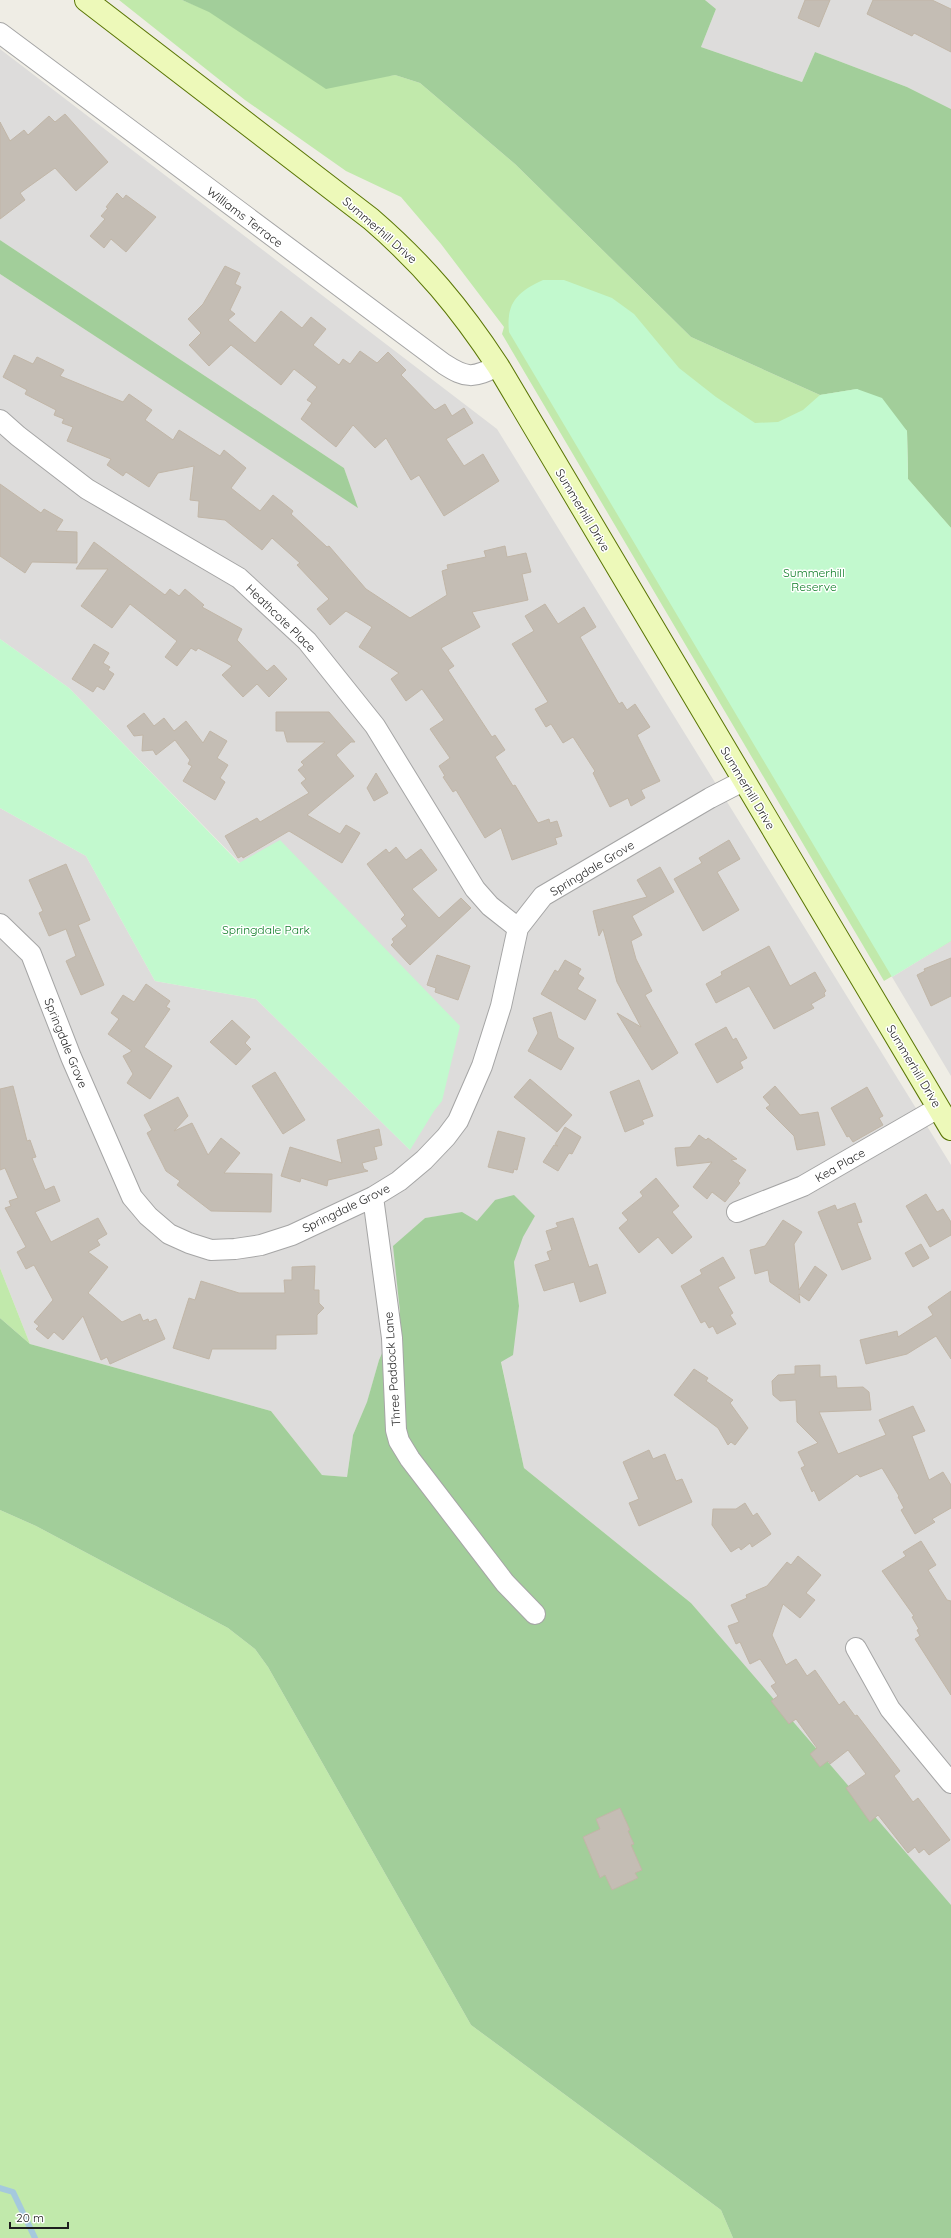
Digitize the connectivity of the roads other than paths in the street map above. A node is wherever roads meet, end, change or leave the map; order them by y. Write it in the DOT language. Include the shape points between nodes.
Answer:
graph roads {
  1 [pos="86,0"];
  2 [pos="0,33"];
  3 [pos="498,366"];
  4 [pos="0,420"];
  5 [pos="743,781"];
  6 [pos="0,924"];
  7 [pos="518,928"];
  8 [pos="945,1114"];
  9 [pos="374,1197"];
  10 [pos="736,1212"];
  11 [pos="535,1614"];
  12 [pos="856,1648"];
  13 [pos="951,1783"];
  1 -- 3 [label="main road, Summerhill Drive" via="320,178 407,250 467,319"];
  2 -- 3 [label="street, Williams Terrace" via="444,364 459,374 471,376"];
  3 -- 5 [label="main road, Summerhill Drive"];
  4 -- 7 [label="street, Heathcote Place" via="87,489 239,578 307,641 375,726 475,889 490,906"];
  5 -- 7 [label="street, Springdale Grove" via="543,896"];
  5 -- 8 [label="main road, Summerhill Drive"];
  6 -- 9 [label="street, Springdale Grove" via="31,954 71,1057 132,1197 148,1216 169,1234 211,1250 260,1245 292,1235"];
  7 -- 9 [label="street, Springdale Grove" via="501,1006 482,1066 458,1121 424,1160 399,1182"];
  8 -- 10 [label="street, Kea Place" via="803,1186"];
  9 -- 11 [label="street, Three Paddock Lane" via="392,1338 394,1417 399,1441 505,1583"];
  12 -- 13 [label="street" via="890,1709"];
}
